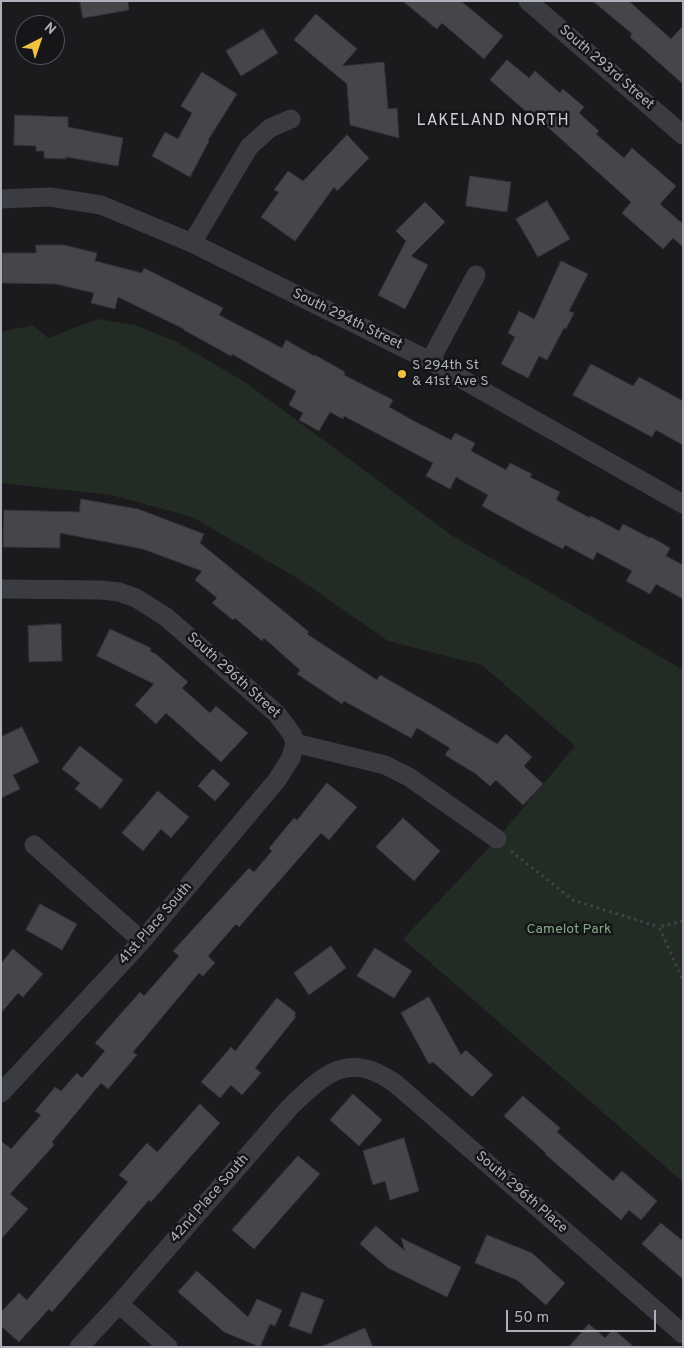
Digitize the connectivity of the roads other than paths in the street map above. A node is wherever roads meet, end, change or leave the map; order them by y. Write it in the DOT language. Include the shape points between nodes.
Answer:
graph roads {
  1 [pos="528,1"];
  2 [pos="291,119"];
  3 [pos="683,135"];
  4 [pos="1,199"];
  5 [pos="192,243"];
  6 [pos="476,274"];
  7 [pos="430,361"];
  8 [pos="683,504"];
  9 [pos="1,589"];
  10 [pos="295,743"];
  11 [pos="497,839"];
  12 [pos="34,845"];
  13 [pos="142,941"];
  14 [pos="352,1066"];
  15 [pos="1,1093"];
  16 [pos="119,1304"];
  17 [pos="683,1334"];
  18 [pos="79,1347"];
  19 [pos="168,1347"];
  1 -- 3 [label="street, South 293rd Street"];
  2 -- 5 [label="street" via="270,128 249,147"];
  4 -- 5 [label="street, South 294th Street" via="50,197 101,205"];
  5 -- 7 [label="street, South 294th Street"];
  6 -- 7 [label="street"];
  7 -- 8 [label="street, South 294th Street"];
  9 -- 10 [label="street, South 296th Street" via="101,590 136,598 166,617 277,714"];
  10 -- 11 [label="street" via="385,765 416,781"];
  10 -- 13 [label="street, 41st Place South" via="291,758 277,780"];
  12 -- 13 [label="street"];
  13 -- 15 [label="street, 41st Place South"];
  14 -- 16 [label="street, 42nd Place South" via="326,1077 290,1107"];
  14 -- 17 [label="street, South 296th Place" via="375,1070 396,1084"];
  16 -- 18 [label="street, 42nd Place South"];
  16 -- 19 [label="street"];
}
